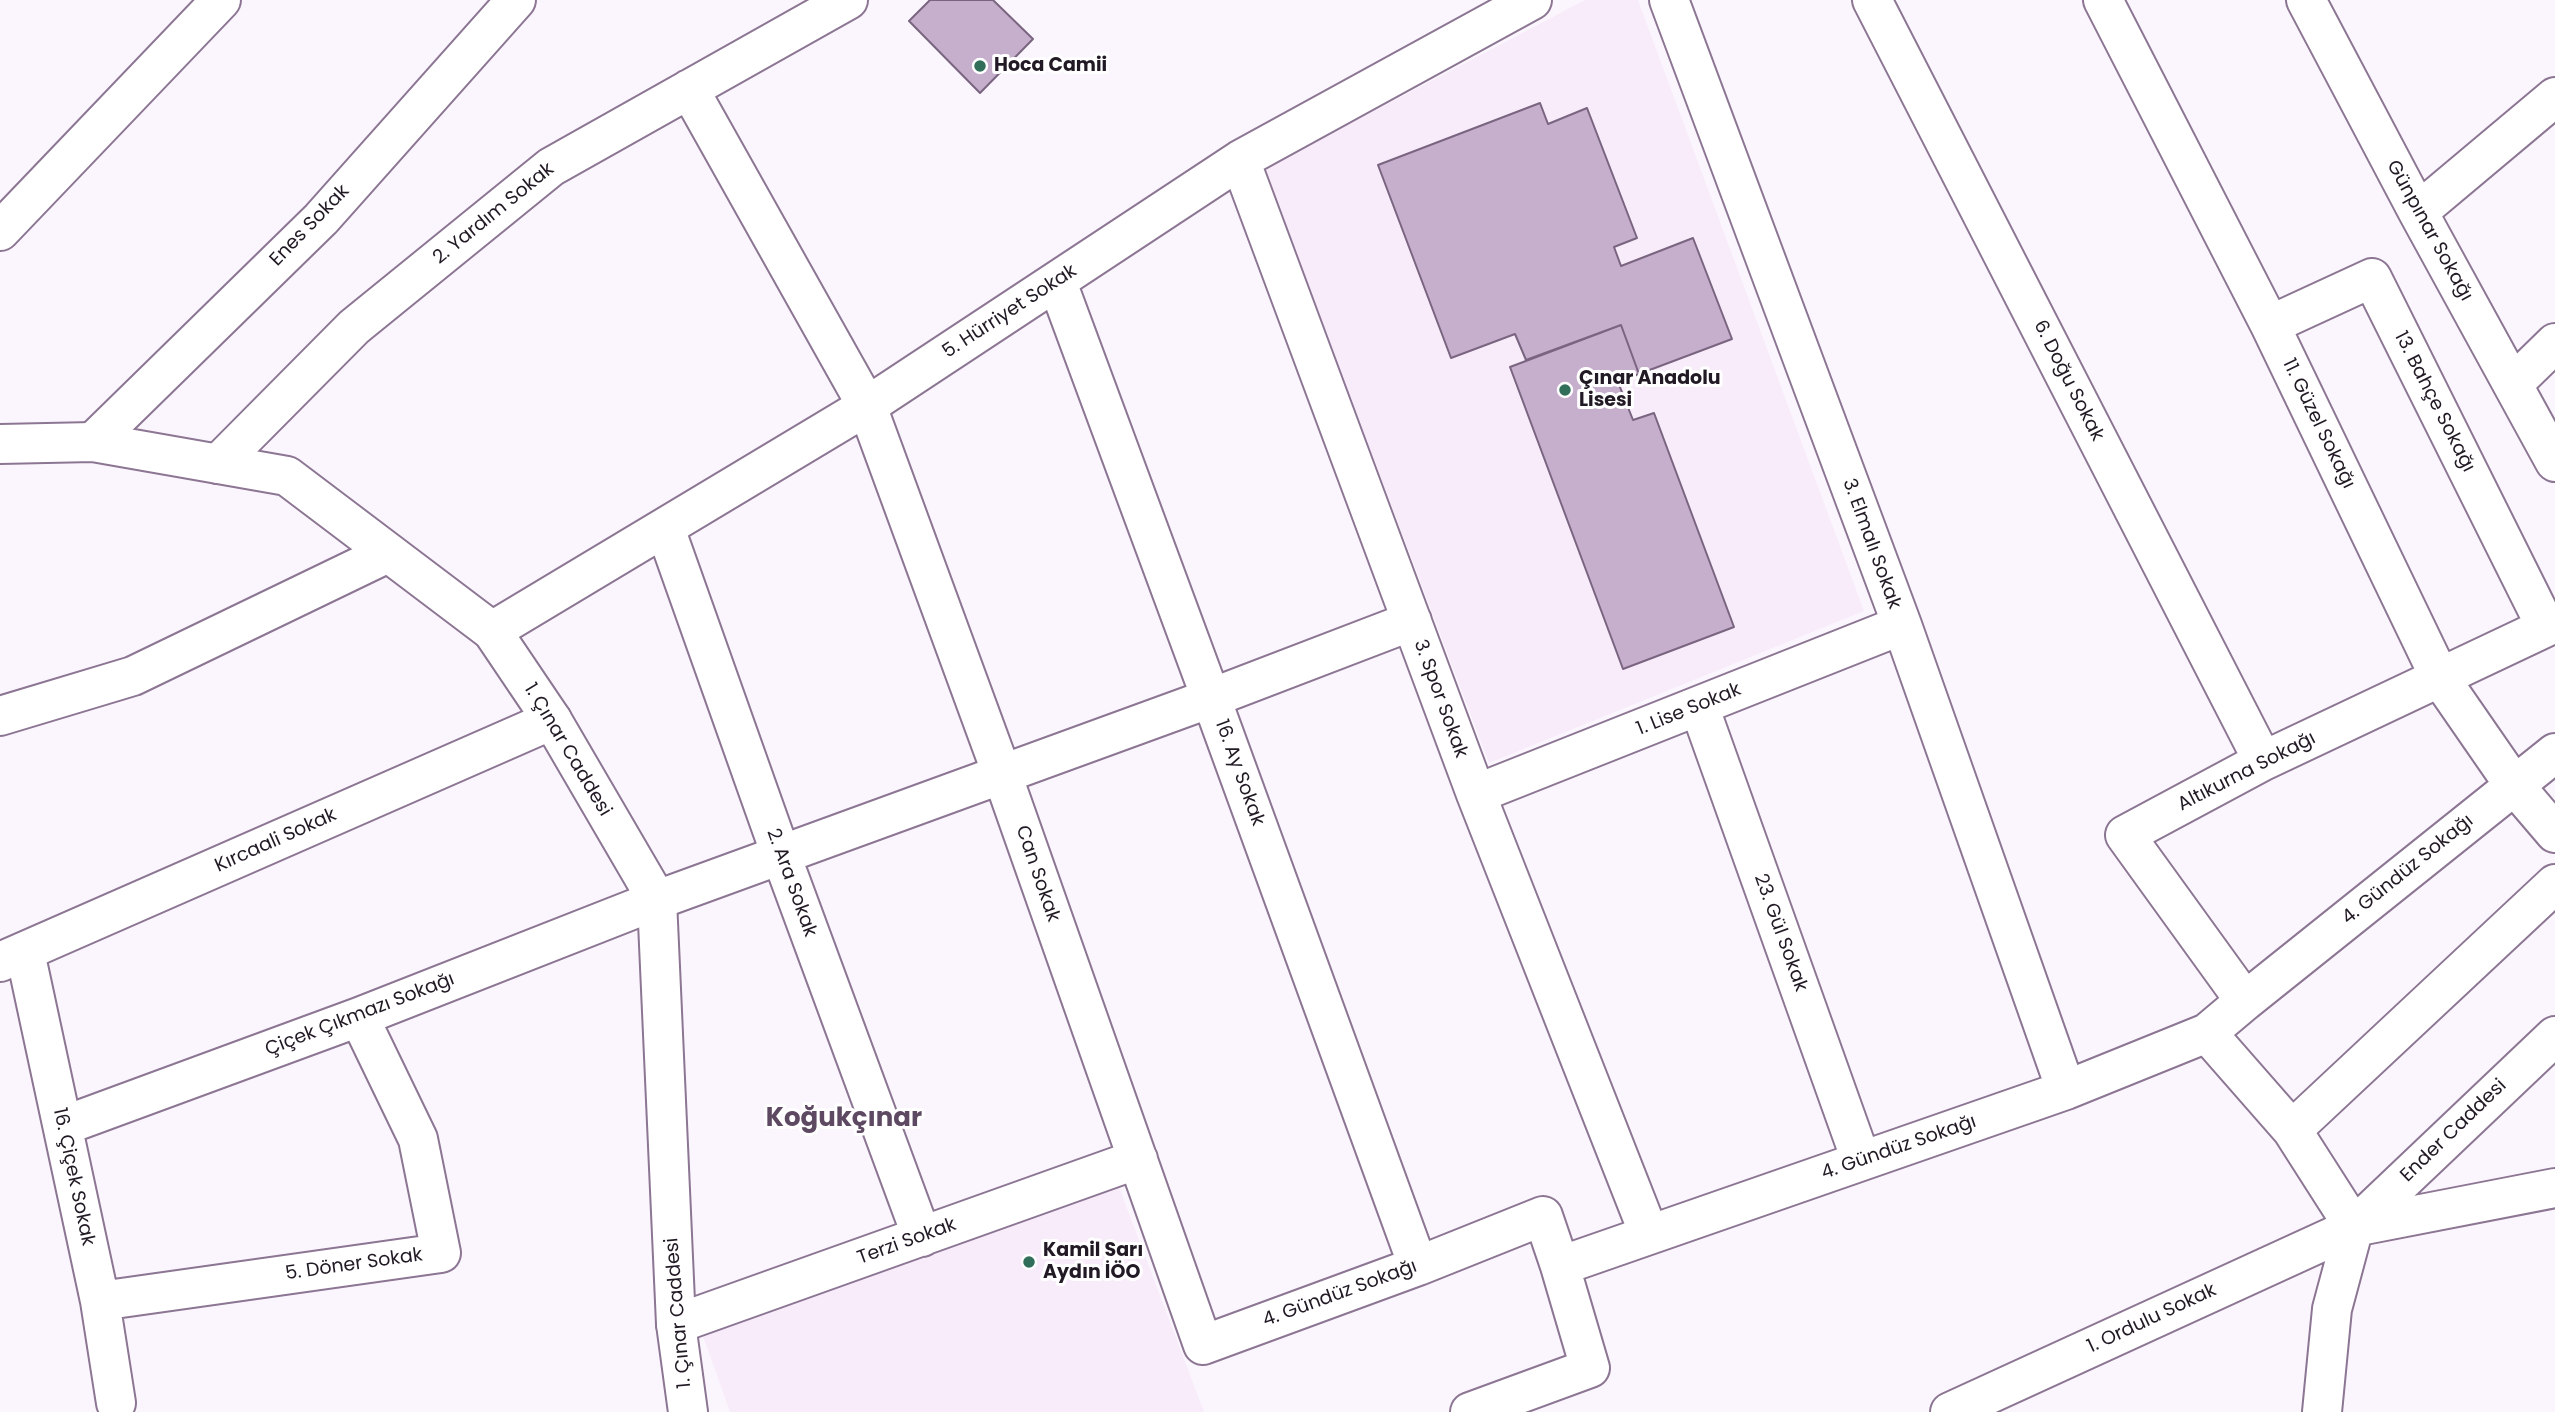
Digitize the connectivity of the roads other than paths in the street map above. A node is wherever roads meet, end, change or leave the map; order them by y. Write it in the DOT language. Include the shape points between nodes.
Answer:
graph roads {
  1 [pos="220,0"];
  2 [pos="516,0"];
  3 [pos="848,0"];
  4 [pos="1669,0"];
  5 [pos="1872,0"];
  6 [pos="2103,0"];
  7 [pos="2306,0"];
  8 [pos="1518,3"];
  9 [pos="689,89"];
  10 [pos="2555,97"];
  11 [pos="1240,160"];
  12 [pos="2417,212"];
  13 [pos="0,231"];
  14 [pos="1057,282"];
  15 [pos="2270,325"];
  16 [pos="2555,343"];
  17 [pos="2514,383"];
  18 [pos="867,406"];
  19 [pos="93,442"];
  20 [pos="0,444"];
  21 [pos="2555,462"];
  22 [pos="218,464"];
  23 [pos="664,528"];
  24 [pos="388,553"];
  25 [pos="1412,621"];
  26 [pos="1902,625"];
  27 [pos="2551,625"];
  28 [pos="492,631"];
  29 [pos="2440,678"];
  30 [pos="1211,698"];
  31 [pos="1699,706"];
  32 [pos="0,716"];
  33 [pos="552,720"];
  34 [pos="2555,753"];
  35 [pos="2263,761"];
  36 [pos="1002,774"];
  37 [pos="2514,785"];
  38 [pos="1476,794"];
  39 [pos="2555,833"];
  40 [pos="781,855"];
  41 [pos="2555,884"];
  42 [pos="657,900"];
  43 [pos="13,957"];
  44 [pos="2245,1000"];
  45 [pos="359,1017"];
  46 [pos="2207,1033"];
  47 [pos="2555,1036"];
  48 [pos="2066,1090"];
  49 [pos="62,1126"];
  50 [pos="2292,1130"];
  51 [pos="1138,1159"];
  52 [pos="1861,1160"];
  53 [pos="2555,1188"];
  54 [pos="2354,1227"];
  55 [pos="1649,1234"];
  56 [pos="922,1237"];
  57 [pos="1418,1266"];
  58 [pos="1560,1266"];
  59 [pos="100,1301"];
  60 [pos="676,1324"];
  61 [pos="1203,1345"];
  62 [pos="117,1409"];
  63 [pos="688,1412"];
  64 [pos="1470,1412"];
  65 [pos="1950,1412"];
  66 [pos="2322,1412"];
  1 -- 13 [label="street"];
  2 -- 19 [label="street, Enes Sokak" via="321,219"];
  3 -- 9 [label="street, 2. Yardım Sokak"];
  4 -- 26 [label="street, 3. Elmalı Sokak"];
  5 -- 35 [label="street, 6. Doğu Sokak"];
  6 -- 15 [label="street, 11. Güzel Sokağı"];
  7 -- 12 [label="street, Günpınar Sokağı"];
  8 -- 11 [label="street, 5. Hürriyet Sokak"];
  9 -- 18 [label="street, Can Sokak"];
  9 -- 22 [label="street, 2. Yardım Sokak" via="551,167 355,327"];
  10 -- 12 [label="street"];
  11 -- 14 [label="street, 5. Hürriyet Sokak"];
  11 -- 25 [label="street, 3. Spor Sokak"];
  12 -- 17 [label="street, Günpınar Sokağı"];
  14 -- 18 [label="street, 5. Hürriyet Sokak"];
  14 -- 30 [label="street, 16. Ay Sokak"];
  15 -- 27 [label="street, 13. Bahçe Sokağı" via="2372,278"];
  15 -- 29 [label="street, 11. Güzel Sokağı"];
  16 -- 17 [label="street"];
  17 -- 21 [label="street, Günpınar Sokağı"];
  18 -- 23 [label="street, 5. Hürriyet Sokak"];
  18 -- 36 [label="street, Can Sokak"];
  19 -- 20 [label="street, 1. Çınar Caddesi"];
  19 -- 22 [label="street, 1. Çınar Caddesi"];
  22 -- 24 [label="street, 1. Çınar Caddesi" via="287,477"];
  23 -- 28 [label="street, 5. Hürriyet Sokak"];
  23 -- 40 [label="street, 2. Ara Sokak"];
  24 -- 28 [label="street, 1. Çınar Caddesi"];
  24 -- 32 [label="street" via="133,676"];
  25 -- 30 [label="street, Çiçek Çıkmazı Sokağı"];
  25 -- 38 [label="street, 3. Spor Sokak"];
  26 -- 31 [label="street, 1. Lise Sokak"];
  26 -- 48 [label="street, 3. Elmalı Sokak"];
  27 -- 29 [label="street, Altıkurna Sokağı"];
  28 -- 33 [label="street, 1. Çınar Caddesi"];
  29 -- 35 [label="street, Altıkurna Sokağı"];
  29 -- 37 [label="street, 11. Güzel Sokağı"];
  30 -- 36 [label="street, Çiçek Çıkmazı Sokağı"];
  30 -- 57 [label="street, 16. Ay Sokak"];
  31 -- 38 [label="street, 1. Lise Sokak"];
  31 -- 52 [label="street, 23. Gül Sokak"];
  33 -- 42 [label="street, 1. Çınar Caddesi"];
  33 -- 43 [label="street, Kırcaali Sokak"];
  34 -- 37 [label="street, 4. Gündüz Sokağı"];
  35 -- 44 [label="street, Altıkurna Sokağı" via="2125,835"];
  36 -- 40 [label="street, Çiçek Çıkmazı Sokağı"];
  36 -- 51 [label="street, Can Sokak"];
  37 -- 39 [label="street, 11. Güzel Sokağı"];
  37 -- 44 [label="street, 4. Gündüz Sokağı"];
  38 -- 55 [label="street, 3. Spor Sokak"];
  40 -- 42 [label="street, Çiçek Çıkmazı Sokağı"];
  40 -- 56 [label="street, 2. Ara Sokak"];
  41 -- 50 [label="street"];
  42 -- 45 [label="street, Çiçek Çıkmazı Sokağı"];
  42 -- 60 [label="street, 1. Çınar Caddesi"];
  43 -- 49 [label="street, 16. Çiçek Sokak"];
  44 -- 46 [label="street, 4. Gündüz Sokağı"];
  45 -- 49 [label="street, Çiçek Çıkmazı Sokağı"];
  45 -- 59 [label="street, 5. Döner Sokak" via="418,1139 441,1253"];
  46 -- 48 [label="street, 4. Gündüz Sokağı"];
  46 -- 50 [label="street"];
  47 -- 54 [label="street, Ender Caddesi"];
  48 -- 52 [label="street, 4. Gündüz Sokağı"];
  49 -- 59 [label="street, 16. Çiçek Sokak"];
  50 -- 54 [label="street"];
  51 -- 56 [label="street, Terzi Sokak"];
  51 -- 61 [label="street, Can Sokak"];
  52 -- 55 [label="street, 4. Gündüz Sokağı"];
  53 -- 54 [label="street"];
  54 -- 65 [label="street, 1. Ordulu Sokak"];
  54 -- 66 [label="street" via="2332,1309"];
  55 -- 58 [label="street, 4. Gündüz Sokağı"];
  56 -- 60 [label="street, Terzi Sokak"];
  57 -- 58 [label="street, 4. Gündüz Sokağı" via="1543,1216"];
  57 -- 61 [label="street, 4. Gündüz Sokağı"];
  58 -- 64 [label="street" via="1590,1368"];
  59 -- 62 [label="street, 16. Çiçek Sokak"];
  60 -- 63 [label="street, 1. Çınar Caddesi"];
}
